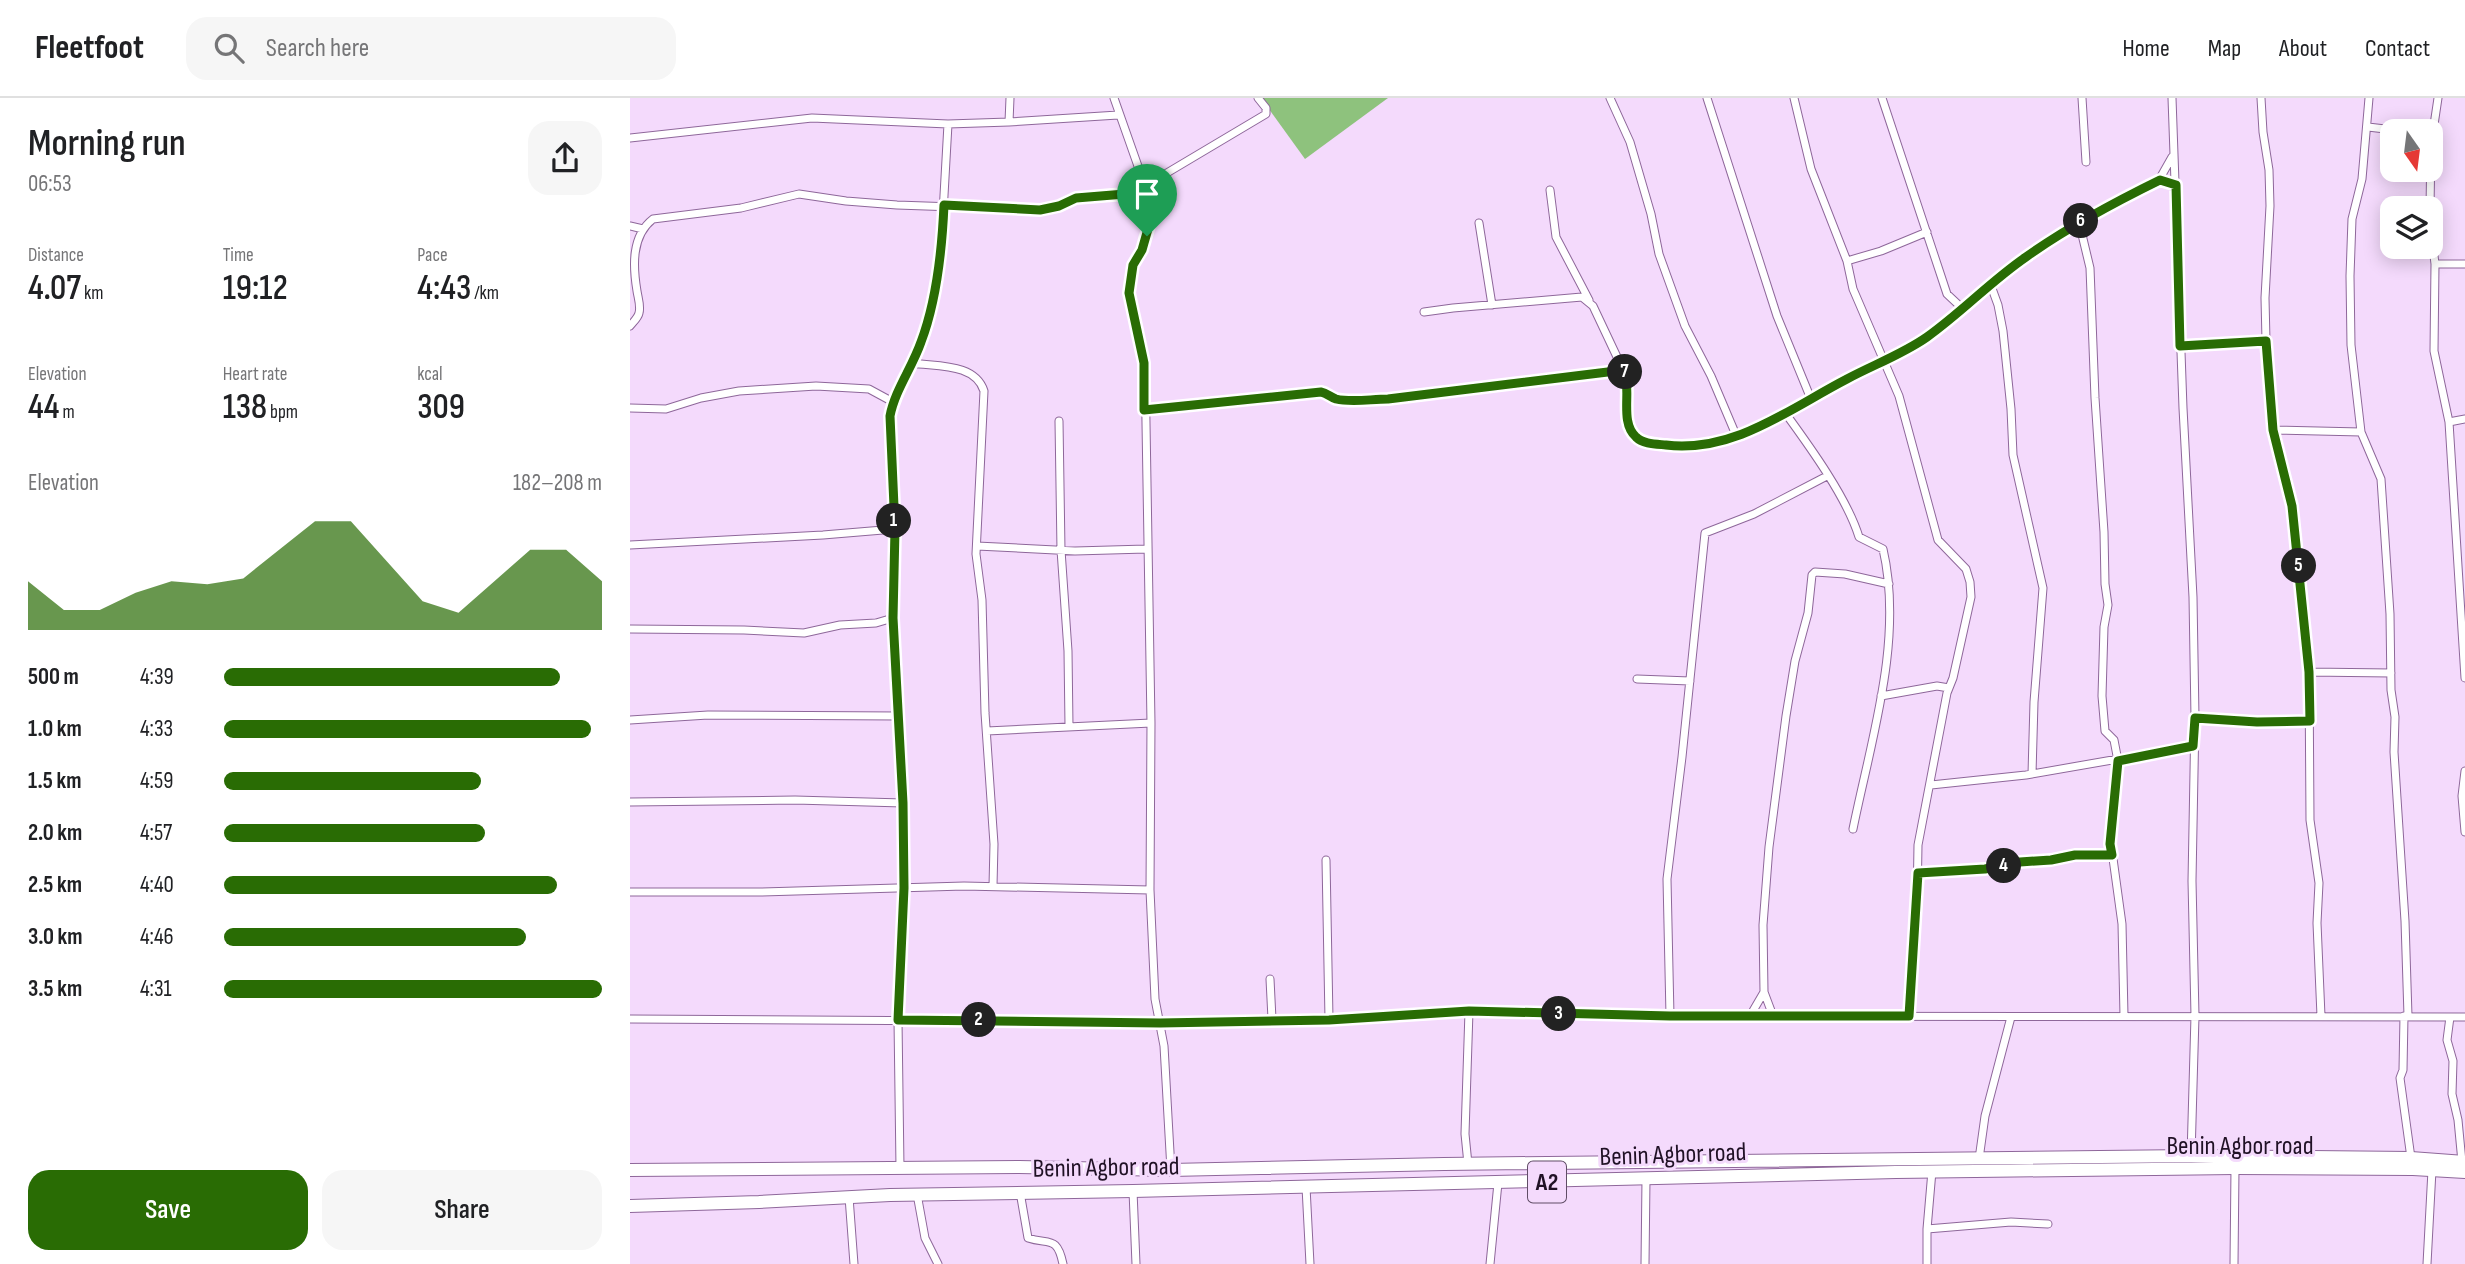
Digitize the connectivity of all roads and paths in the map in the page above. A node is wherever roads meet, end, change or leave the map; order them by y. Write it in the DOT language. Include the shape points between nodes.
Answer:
graph roads {
  1 [pos="1010,98"];
  2 [pos="1114,98"];
  3 [pos="1258,98"];
  4 [pos="1610,98"];
  5 [pos="1707,98"];
  6 [pos="1794,98"];
  7 [pos="1882,98"];
  8 [pos="2082,98"];
  9 [pos="2172,98"];
  10 [pos="2261,98"];
  11 [pos="2369,98"];
  12 [pos="2438,98"];
  13 [pos="1118,114"];
  14 [pos="2435,119"];
  15 [pos="1009,122"];
  16 [pos="948,124"];
  17 [pos="2368,127"];
  18 [pos="2380,128"];
  19 [pos="630,138"];
  20 [pos="2173,156"];
  21 [pos="2086,162"];
  22 [pos="2160,180"];
  23 [pos="2176,185"];
  24 [pos="1145,186"];
  25 [pos="1550,190"];
  26 [pos="944,205"];
  27 [pos="2079,222"];
  28 [pos="1479,223"];
  29 [pos="630,226"];
  30 [pos="643,229"];
  31 [pos="1927,232"];
  32 [pos="2434,259"];
  33 [pos="1847,261"];
  34 [pos="2435,264"];
  35 [pos="2465,264"];
  36 [pos="1990,283"];
  37 [pos="1589,300"];
  38 [pos="1492,305"];
  39 [pos="1963,309"];
  40 [pos="1424,312"];
  41 [pos="630,326"];
  42 [pos="2266,341"];
  43 [pos="2180,346"];
  44 [pos="1883,361"];
  45 [pos="912,363"];
  46 [pos="1624,370"];
  47 [pos="1811,399"];
  48 [pos="893,402"];
  49 [pos="630,408"];
  50 [pos="1144,410"];
  51 [pos="1786,414"];
  52 [pos="2465,419"];
  53 [pos="1059,421"];
  54 [pos="2449,422"];
  55 [pos="2273,430"];
  56 [pos="2361,432"];
  57 [pos="1737,435"];
  58 [pos="1827,476"];
  59 [pos="2454,482"];
  60 [pos="2465,482"];
  61 [pos="895,529"];
  62 [pos="630,545"];
  63 [pos="977,546"];
  64 [pos="1146,549"];
  65 [pos="1060,550"];
  66 [pos="1889,584"];
  67 [pos="893,618"];
  68 [pos="630,629"];
  69 [pos="2309,672"];
  70 [pos="2391,673"];
  71 [pos="2465,678"];
  72 [pos="1637,679"];
  73 [pos="1690,681"];
  74 [pos="1949,688"];
  75 [pos="1881,696"];
  76 [pos="899,716"];
  77 [pos="2195,718"];
  78 [pos="630,720"];
  79 [pos="2310,721"];
  80 [pos="1151,723"];
  81 [pos="1069,726"];
  82 [pos="987,732"];
  83 [pos="2193,746"];
  84 [pos="2118,761"];
  85 [pos="2465,771"];
  86 [pos="2032,774"];
  87 [pos="1931,785"];
  88 [pos="630,802"];
  89 [pos="903,803"];
  90 [pos="1853,829"];
  91 [pos="2465,832"];
  92 [pos="2112,855"];
  93 [pos="1326,860"];
  94 [pos="1918,873"];
  95 [pos="993,886"];
  96 [pos="904,888"];
  97 [pos="1150,890"];
  98 [pos="630,892"];
  99 [pos="1270,979"];
  100 [pos="1764,992"];
  101 [pos="1469,1011"];
  102 [pos="1670,1016"];
  103 [pos="1750,1016"];
  104 [pos="1773,1016"];
  105 [pos="1909,1016"];
  106 [pos="2124,1016"];
  107 [pos="2195,1016"];
  108 [pos="2322,1016"];
  109 [pos="2406,1016"];
  110 [pos="2011,1017"];
  111 [pos="2450,1017"];
  112 [pos="2465,1017"];
  113 [pos="630,1019"];
  114 [pos="1272,1019"];
  115 [pos="898,1020"];
  116 [pos="1329,1020"];
  117 [pos="1160,1023"];
  118 [pos="2191,1156"];
  119 [pos="2412,1158"];
  120 [pos="1979,1159"];
  121 [pos="1468,1164"];
  122 [pos="2464,1165"];
  123 [pos="1932,1166"];
  124 [pos="900,1168"];
  125 [pos="2235,1168"];
  126 [pos="630,1170"];
  127 [pos="1171,1170"];
  128 [pos="2432,1170"];
  129 [pos="1646,1179"];
  130 [pos="1498,1183"];
  131 [pos="1306,1187"];
  132 [pos="1133,1191"];
  133 [pos="1020,1192"];
  134 [pos="917,1194"];
  135 [pos="849,1197"];
  136 [pos="630,1206"];
  137 [pos="2048,1224"];
  138 [pos="1927,1228"];
  139 [pos="854,1264"];
  140 [pos="938,1264"];
  141 [pos="1063,1264"];
  142 [pos="1136,1264"];
  143 [pos="1310,1264"];
  144 [pos="1490,1264"];
  145 [pos="1645,1264"];
  146 [pos="1927,1264"];
  147 [pos="2234,1264"];
  148 [pos="2427,1264"];
  1 -- 15 [label="street"];
  2 -- 13 [label="street"];
  3 -- 24 [label="street" via="1266,114"];
  4 -- 57 [label="street" via="1630,142 1659,254 1685,326"];
  5 -- 47 [label="street" via="1777,316"];
  6 -- 33 [label="street" via="1811,169"];
  7 -- 31 [label="street"];
  8 -- 21 [label="street"];
  9 -- 20 [label="street"];
  10 -- 42 [label="street" via="2270,206"];
  11 -- 17 [label="street"];
  12 -- 14 [label="street"];
  13 -- 15 [label="street"];
  13 -- 24 [label="street"];
  15 -- 16 [label="street"];
  16 -- 19 [label="street" via="812,118"];
  16 -- 26 [label="street"];
  17 -- 18 [label="street"];
  17 -- 56 [label="street" via="2352,219 2350,276 2351,345"];
  20 -- 22 [label="street"];
  20 -- 23 [label="street"];
  22 -- 23 [label="street"];
  22 -- 27 [label="street"];
  23 -- 43 [label="street"];
  24 -- 26 [label="street" via="1125,194 1076,198 1040,210"];
  24 -- 50 [label="street" via="1150,222 1133,265 1129,293 1144,363"];
  25 -- 37 [label="street" via="1556,237"];
  26 -- 30 [label="street" via="799,194 741,208 653,219"];
  26 -- 45 [label="street" via="927,324"];
  27 -- 36 [label="street"];
  27 -- 84 [label="street" via="2090,268 2108,605 2102,696 2105,731 2114,740"];
  28 -- 38 [label="street"];
  29 -- 30 [label="street"];
  30 -- 41 [label="street" via="634,260 640,308"];
  31 -- 33 [label="street"];
  31 -- 39 [label="street" via="1947,294"];
  32 -- 34 [label="street"];
  33 -- 44 [label="street" via="1853,289"];
  34 -- 35 [label="street"];
  34 -- 54 [label="street" via="2434,351"];
  36 -- 39 [label="street"];
  36 -- 86 [label="street" via="2003,331 2012,455 2043,588"];
  37 -- 38 [label="street" via="1577,297"];
  37 -- 46 [label="street"];
  38 -- 40 [label="street"];
  39 -- 44 [label="street" via="1924,339"];
  42 -- 43 [label="street"];
  42 -- 55 [label="street"];
  43 -- 77 [label="street"];
  44 -- 47 [label="street"];
  44 -- 74 [label="street" via="1899,396 1938,540 1966,569 1970,582 1971,597"];
  45 -- 48 [label="street"];
  45 -- 63 [label="street" via="966,371 982,384"];
  46 -- 50 [label="street" via="1388,399 1350,400 1321,392"];
  46 -- 57 [label="street" via="1628,419 1638,439 1692,447"];
  47 -- 51 [label="street"];
  48 -- 49 [label="street" via="870,389 816,386 727,393 666,409"];
  48 -- 61 [label="street" via="889,428"];
  50 -- 64 [label="street"];
  51 -- 57 [label="street"];
  51 -- 58 [label="street"];
  52 -- 54 [label="street"];
  53 -- 65 [label="street"];
  54 -- 59 [label="street"];
  55 -- 56 [label="street"];
  55 -- 69 [label="street" via="2292,506"];
  56 -- 70 [label="street" via="2381,479"];
  58 -- 66 [label="street" via="1859,537 1883,549"];
  58 -- 73 [label="street" via="1754,514 1705,533"];
  59 -- 60 [label="street"];
  59 -- 71 [label="street"];
  61 -- 62 [label="street"];
  61 -- 67 [label="street"];
  63 -- 65 [label="street"];
  63 -- 82 [label="street"];
  64 -- 65 [label="street"];
  64 -- 80 [label="street"];
  65 -- 81 [label="street"];
  66 -- 75 [label="street" via="1890,622"];
  66 -- 100 [label="street" via="1845,574 1812,575 1786,716 1769,847"];
  67 -- 68 [label="street" via="804,633"];
  67 -- 76 [label="street"];
  69 -- 70 [label="street"];
  69 -- 79 [label="street"];
  70 -- 109 [label="street" via="2406,921"];
  72 -- 73 [label="street"];
  73 -- 102 [label="street" via="1667,879"];
  74 -- 75 [label="street"];
  74 -- 87 [label="street"];
  75 -- 90 [label="street"];
  76 -- 78 [label="street" via="708,715"];
  76 -- 89 [label="street"];
  77 -- 79 [label="street"];
  77 -- 83 [label="street"];
  79 -- 108 [label="street" via="2310,820 2319,884"];
  80 -- 81 [label="street"];
  80 -- 97 [label="street"];
  81 -- 82 [label="street"];
  82 -- 95 [label="street"];
  83 -- 84 [label="street"];
  83 -- 107 [label="street"];
  84 -- 86 [label="street"];
  84 -- 92 [label="street"];
  85 -- 91 [label="street"];
  86 -- 87 [label="street"];
  87 -- 94 [label="street" via="1918,845"];
  88 -- 89 [label="street"];
  89 -- 96 [label="street"];
  92 -- 94 [label="street"];
  92 -- 106 [label="street" via="2122,923"];
  93 -- 116 [label="street"];
  94 -- 105 [label="street"];
  95 -- 96 [label="street"];
  95 -- 97 [label="street"];
  96 -- 98 [label="street"];
  96 -- 115 [label="street"];
  97 -- 117 [label="street"];
  99 -- 114 [label="street"];
  100 -- 103 [label="street"];
  100 -- 104 [label="street"];
  101 -- 102 [label="street"];
  101 -- 116 [label="street"];
  101 -- 121 [label="street"];
  102 -- 103 [label="street"];
  103 -- 104 [label="street"];
  104 -- 105 [label="street"];
  105 -- 110 [label="street"];
  106 -- 107 [label="street"];
  106 -- 110 [label="street"];
  107 -- 108 [label="street"];
  107 -- 118 [label="street"];
  108 -- 109 [label="street"];
  109 -- 111 [label="street"];
  109 -- 119 [label="street" via="2400,1078"];
  110 -- 120 [label="street" via="1984,1116"];
  111 -- 112 [label="street"];
  111 -- 122 [label="street" via="2447,1040 2453,1061 2452,1094"];
  113 -- 115 [label="street"];
  114 -- 116 [label="street"];
  114 -- 117 [label="street"];
  115 -- 117 [label="street"];
  115 -- 124 [label="street"];
  117 -- 127 [label="street"];
  118 -- 119 [label="highway, Benin Agbor road / A2"];
  118 -- 120 [label="highway, Benin Agbor road / A2"];
  119 -- 122 [label="highway, Benin Agbor road / A2"];
  120 -- 123 [label="highway, Benin Agbor road / A2"];
  121 -- 123 [label="highway, Benin Agbor road / A2"];
  121 -- 127 [label="highway, Benin Agbor road / A2"];
  122 -- 128 [label="highway, Benin Agbor road / A2"];
  123 -- 125 [label="highway, Benin Agbor road / A2"];
  123 -- 129 [label="highway, Benin Agbor road / A2"];
  123 -- 138 [label="street"];
  124 -- 126 [label="highway, Benin Agbor road / A2"];
  124 -- 127 [label="highway, Benin Agbor road / A2"];
  125 -- 128 [label="highway, Benin Agbor road / A2"];
  125 -- 147 [label="street"];
  128 -- 148 [label="street"];
  129 -- 130 [label="highway, Benin Agbor road / A2"];
  129 -- 145 [label="street"];
  130 -- 131 [label="highway, Benin Agbor road / A2"];
  130 -- 144 [label="street"];
  131 -- 132 [label="highway, Benin Agbor road / A2"];
  131 -- 143 [label="street"];
  132 -- 133 [label="highway, Benin Agbor road / A2"];
  132 -- 142 [label="street"];
  133 -- 134 [label="highway, Benin Agbor road / A2"];
  133 -- 141 [label="street" via="1028,1238 1055,1243"];
  134 -- 135 [label="highway, Benin Agbor road / A2"];
  134 -- 140 [label="street" via="925,1238"];
  135 -- 136 [label="highway, Benin Agbor road / A2"];
  135 -- 139 [label="street"];
  137 -- 138 [label="street"];
  138 -- 146 [label="street"];
}
